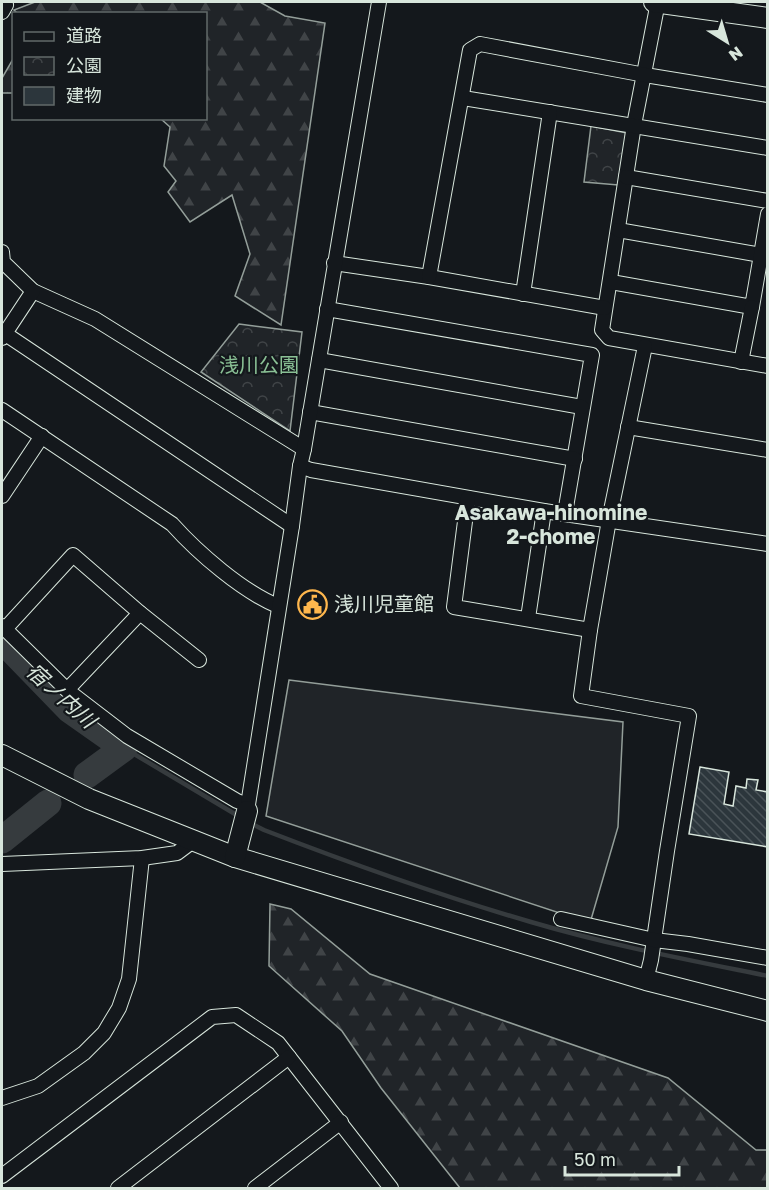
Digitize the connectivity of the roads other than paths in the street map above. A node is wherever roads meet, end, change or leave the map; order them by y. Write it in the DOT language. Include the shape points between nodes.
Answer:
graph roads {
  1 [pos="4,2"];
  2 [pos="379,2"];
  3 [pos="656,2"];
  4 [pos="2,12"];
  5 [pos="768,18"];
  6 [pos="645,75"];
  7 [pos="768,95"];
  8 [pos="463,98"];
  9 [pos="550,112"];
  10 [pos="634,125"];
  11 [pos="768,148"];
  12 [pos="626,177"];
  13 [pos="768,201"];
  14 [pos="768,214"];
  15 [pos="618,230"];
  16 [pos="2,252"];
  17 [pos="761,255"];
  18 [pos="334,263"];
  19 [pos="429,277"];
  20 [pos="611,282"];
  21 [pos="33,291"];
  22 [pos="523,294"];
  23 [pos="752,307"];
  24 [pos="605,308"];
  25 [pos="327,309"];
  26 [pos="3,336"];
  27 [pos="645,346"];
  28 [pos="319,360"];
  29 [pos="741,362"];
  30 [pos="768,366"];
  31 [pos="582,407"];
  32 [pos="2,410"];
  33 [pos="310,412"];
  34 [pos="628,427"];
  35 [pos="42,436"];
  36 [pos="304,449"];
  37 [pos="768,450"];
  38 [pos="575,459"];
  39 [pos="300,466"];
  40 [pos="2,496"];
  41 [pos="468,498"];
  42 [pos="544,511"];
  43 [pos="565,513"];
  44 [pos="609,520"];
  45 [pos="292,526"];
  46 [pos="768,544"];
  47 [pos="279,606"];
  48 [pos="140,613"];
  49 [pos="528,618"];
  50 [pos="3,627"];
  51 [pos="590,630"];
  52 [pos="199,660"];
  53 [pos="67,690"];
  54 [pos="2,755"];
  55 [pos="246,815"];
  56 [pos="193,841"];
  57 [pos="235,857"];
  58 [pos="142,858"];
  59 [pos="4,868"];
  60 [pos="561,919"];
  61 [pos="653,943"];
  62 [pos="768,958"];
  63 [pos="646,980"];
  64 [pos="768,1011"];
  65 [pos="289,1057"];
  66 [pos="2,1098"];
  67 [pos="341,1122"];
  68 [pos="2,1176"];
  69 [pos="118,1188"];
  70 [pos="255,1188"];
  71 [pos="390,1188"];
  1 -- 4 [label="street"];
  2 -- 18 [label="street"];
  3 -- 5 [label="street"];
  3 -- 6 [label="street"];
  6 -- 7 [label="street"];
  6 -- 8 [label="street" via="480,44 470,50"];
  6 -- 10 [label="street"];
  8 -- 9 [label="street"];
  8 -- 19 [label="street"];
  9 -- 10 [label="street"];
  9 -- 22 [label="street"];
  10 -- 11 [label="street"];
  10 -- 12 [label="street"];
  12 -- 13 [label="street"];
  12 -- 15 [label="street"];
  14 -- 17 [label="street"];
  15 -- 17 [label="street"];
  15 -- 20 [label="street"];
  16 -- 21 [label="street" via="3,262"];
  17 -- 23 [label="street"];
  18 -- 19 [label="street"];
  18 -- 25 [label="street"];
  19 -- 22 [label="street"];
  20 -- 23 [label="street"];
  20 -- 24 [label="street"];
  21 -- 26 [label="street"];
  21 -- 36 [label="street" via="95,319"];
  22 -- 24 [label="street"];
  23 -- 29 [label="street"];
  24 -- 27 [label="street" via="602,330 609,338"];
  25 -- 28 [label="street"];
  25 -- 31 [label="street" via="592,356"];
  26 -- 45 [label="street"];
  27 -- 29 [label="street"];
  27 -- 34 [label="street"];
  28 -- 31 [label="street"];
  28 -- 33 [label="street"];
  29 -- 30 [label="street"];
  31 -- 38 [label="street"];
  32 -- 35 [label="street"];
  33 -- 36 [label="street"];
  33 -- 38 [label="street"];
  34 -- 37 [label="street"];
  34 -- 44 [label="street"];
  35 -- 40 [label="street"];
  35 -- 47 [label="street" via="172,524 193,547 262,600"];
  36 -- 39 [label="street"];
  38 -- 43 [label="street"];
  39 -- 41 [label="street"];
  39 -- 45 [label="street"];
  41 -- 42 [label="street"];
  41 -- 49 [label="street" via="453,607"];
  42 -- 43 [label="street"];
  42 -- 49 [label="street"];
  43 -- 44 [label="street"];
  44 -- 46 [label="street"];
  44 -- 51 [label="street"];
  45 -- 47 [label="street"];
  47 -- 55 [label="street"];
  48 -- 50 [label="street" via="73,555"];
  48 -- 52 [label="street"];
  48 -- 53 [label="street"];
  49 -- 51 [label="street"];
  50 -- 53 [label="street"];
  51 -- 61 [label="street" via="581,696 689,716"];
  53 -- 55 [label="street" via="127,736 237,801"];
  54 -- 56 [label="street" via="89,799"];
  55 -- 57 [label="street"];
  56 -- 57 [label="street"];
  56 -- 58 [label="street" via="177,853"];
  57 -- 63 [label="street"];
  58 -- 59 [label="street"];
  58 -- 66 [label="street" via="129,980 120,1008 104,1033 84,1053 38,1086"];
  60 -- 61 [label="street"];
  61 -- 62 [label="street" via="688,944"];
  61 -- 63 [label="street"];
  63 -- 64 [label="street"];
  65 -- 67 [label="street"];
  65 -- 68 [label="street" via="278,1042 236,1015 212,1017"];
  65 -- 69 [label="street"];
  67 -- 70 [label="street"];
  67 -- 71 [label="street"];
}
